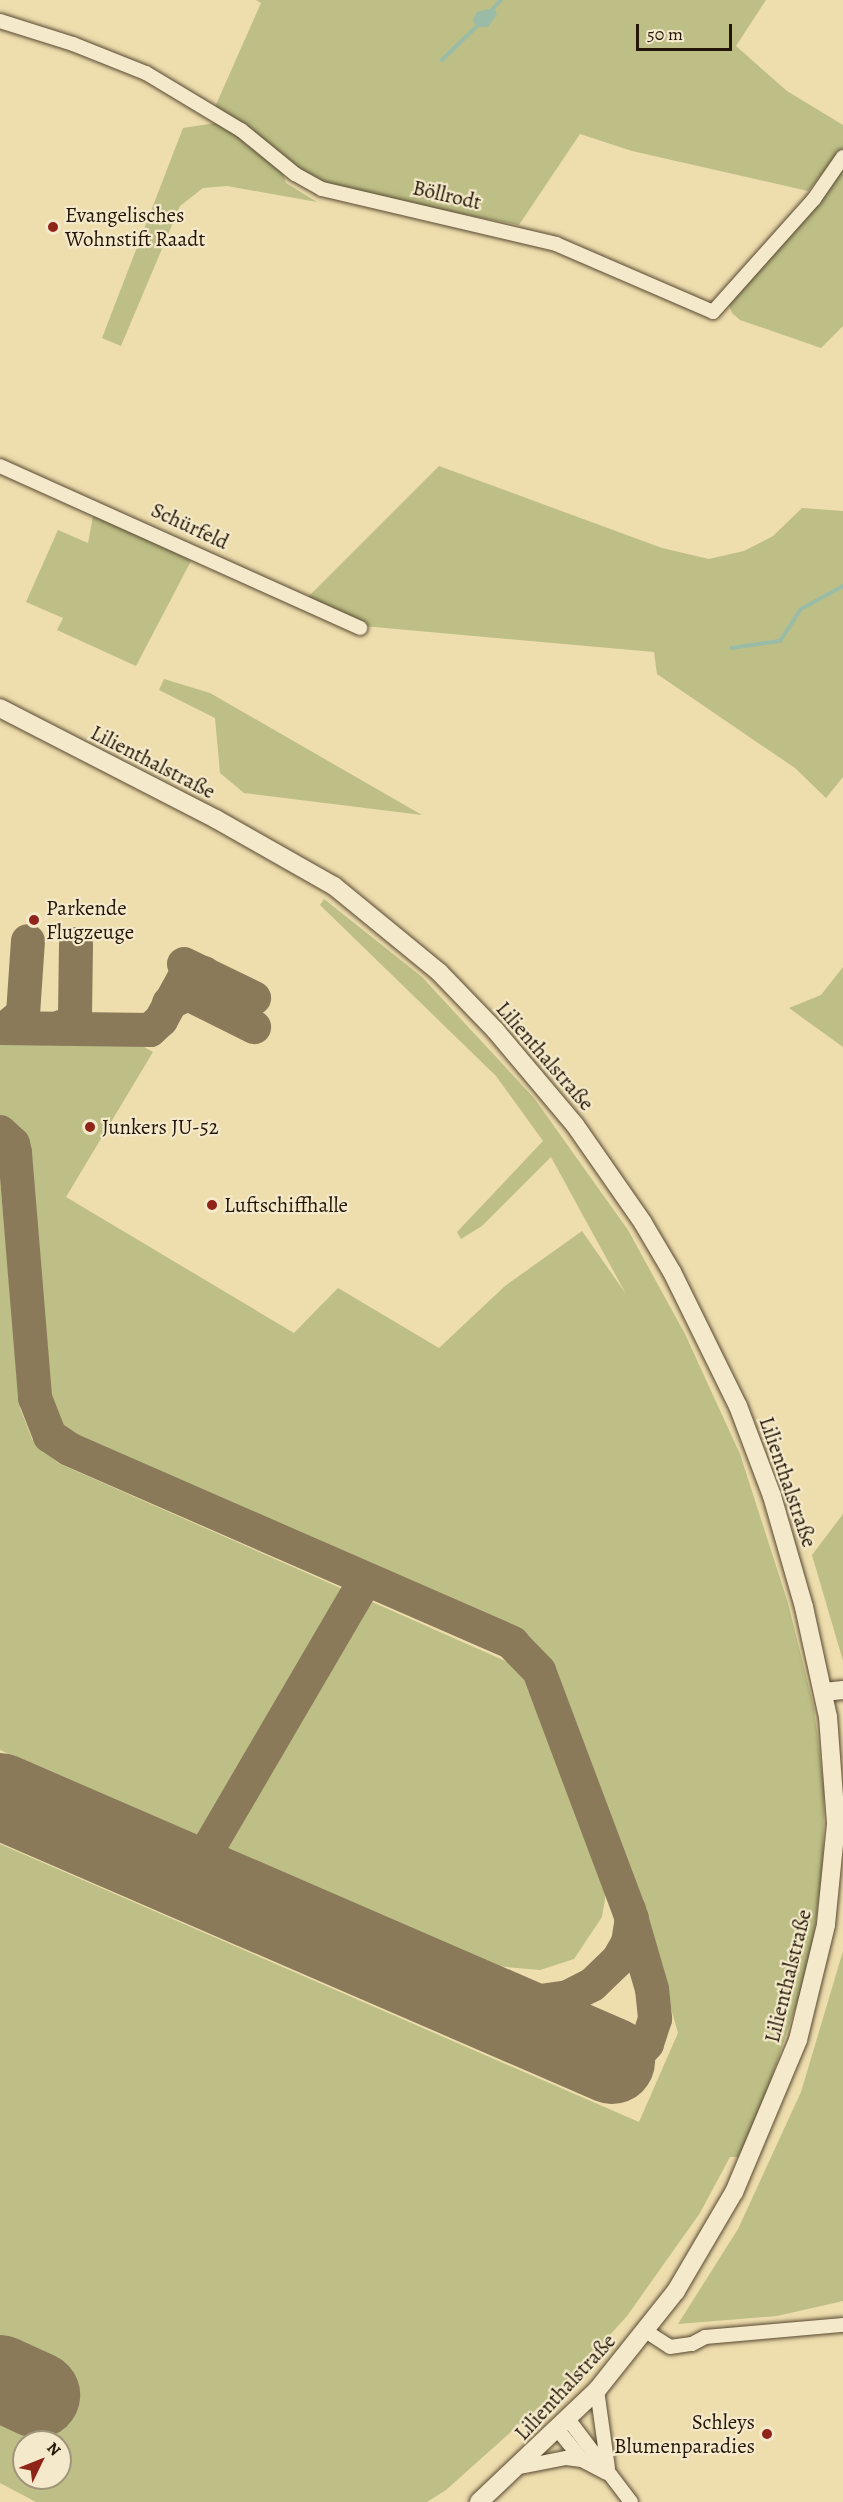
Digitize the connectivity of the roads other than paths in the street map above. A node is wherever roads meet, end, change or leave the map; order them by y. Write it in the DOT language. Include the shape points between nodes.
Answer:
graph roads {
  1 [pos="0,21"];
  2 [pos="843,158"];
  3 [pos="0,466"];
  4 [pos="360,628"];
  5 [pos="0,708"];
  6 [pos="843,1690"];
  7 [pos="824,1692"];
  8 [pos="836,1715"];
  9 [pos="843,2325"];
  10 [pos="647,2332"];
  11 [pos="597,2390"];
  12 [pos="563,2425"];
  13 [pos="582,2460"];
  14 [pos="520,2467"];
  15 [pos="610,2476"];
  16 [pos="479,2502"];
  17 [pos="631,2502"];
  1 -- 2 [label="street, Böllrodt" via="74,44 146,73 232,123 295,174 322,189 556,244 713,312 814,199"];
  3 -- 4 [label="street, Schürfeld"];
  5 -- 7 [label="main road, Lilienthalstraße" via="226,824 333,886 438,972 550,1093 644,1223 711,1344 772,1496"];
  6 -- 7 [label="main road"];
  7 -- 8 [label="main road, Lilienthalstraße"];
  8 -- 10 [label="main road, Lilienthalstraße" via="833,1873 818,1965 798,2040 734,2193"];
  9 -- 10 [label="street" via="705,2337 692,2344 670,2347"];
  10 -- 11 [label="main road, Lilienthalstraße"];
  11 -- 12 [label="main road, Lilienthalstraße"];
  11 -- 15 [label="street"];
  12 -- 13 [label="street"];
  12 -- 14 [label="main road, Lilienthalstraße"];
  12 -- 15 [label="street"];
  13 -- 14 [label="street" via="561,2458"];
  13 -- 15 [label="street"];
  14 -- 16 [label="main road, Lilienthalstraße"];
  15 -- 17 [label="street"];
}
